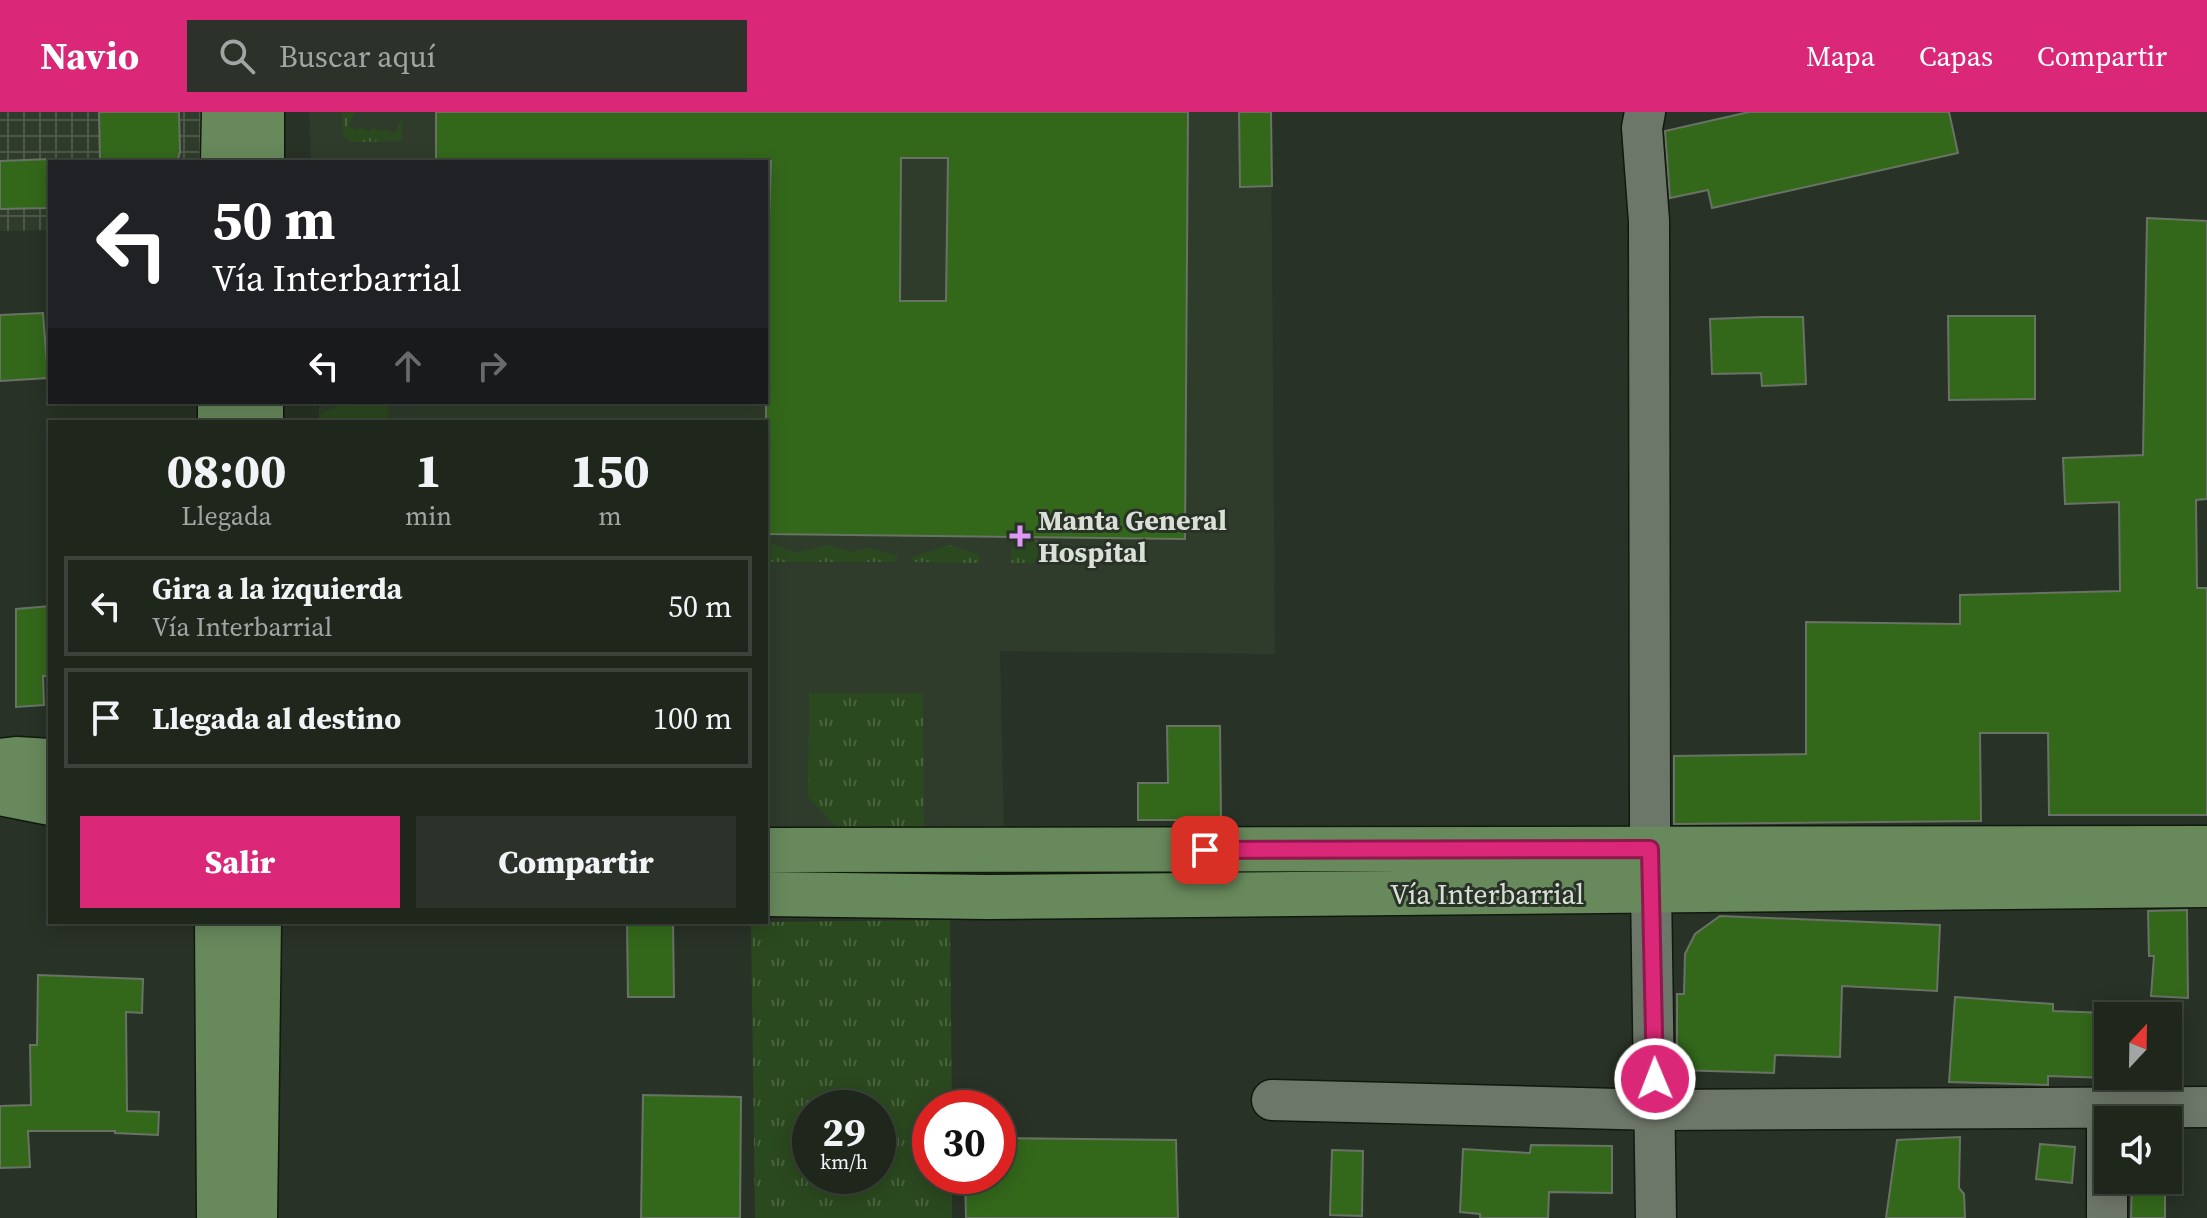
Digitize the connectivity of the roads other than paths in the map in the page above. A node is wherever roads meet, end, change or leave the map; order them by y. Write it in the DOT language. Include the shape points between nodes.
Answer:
graph roads {
  1 [pos="224,112"];
  2 [pos="262,112"];
  3 [pos="1645,112"];
  4 [pos="223,160"];
  5 [pos="262,160"];
  6 [pos="0,761"];
  7 [pos="48,761"];
  8 [pos="0,793"];
  9 [pos="48,803"];
  10 [pos="2207,848"];
  11 [pos="1650,849"];
  12 [pos="779,850"];
  13 [pos="2017,868"];
  14 [pos="2207,885"];
  15 [pos="1651,892"];
  16 [pos="779,894"];
  17 [pos="217,924"];
  18 [pos="259,924"];
  19 [pos="1272,1100"];
  20 [pos="2094,1107"];
  21 [pos="2182,1107"];
  22 [pos="2207,1107"];
  23 [pos="1656,1110"];
  24 [pos="2107,1194"];
  25 [pos="219,1218"];
  26 [pos="255,1218"];
  27 [pos="1656,1218"];
  28 [pos="2107,1218"];
  1 -- 4 [label="main road"];
  2 -- 5 [label="main road"];
  3 -- 11 [label="street"];
  6 -- 7 [label="main road"];
  8 -- 9 [label="main road"];
  10 -- 13 [label="main road, Vía Interbarrial"];
  11 -- 12 [label="main road, Vía Interbarrial"];
  11 -- 13 [label="main road, Vía Interbarrial"];
  11 -- 15 [label="street"];
  12 -- 16 [label="street"];
  13 -- 14 [label="main road, Vía Interbarrial"];
  13 -- 15 [label="main road, Vía Interbarrial"];
  15 -- 16 [label="main road, Vía Interbarrial"];
  15 -- 23 [label="street"];
  17 -- 25 [label="main road"];
  18 -- 26 [label="main road"];
  19 -- 23 [label="street"];
  20 -- 23 [label="street"];
  21 -- 22 [label="street"];
  23 -- 27 [label="street"];
  24 -- 28 [label="street"];
}
